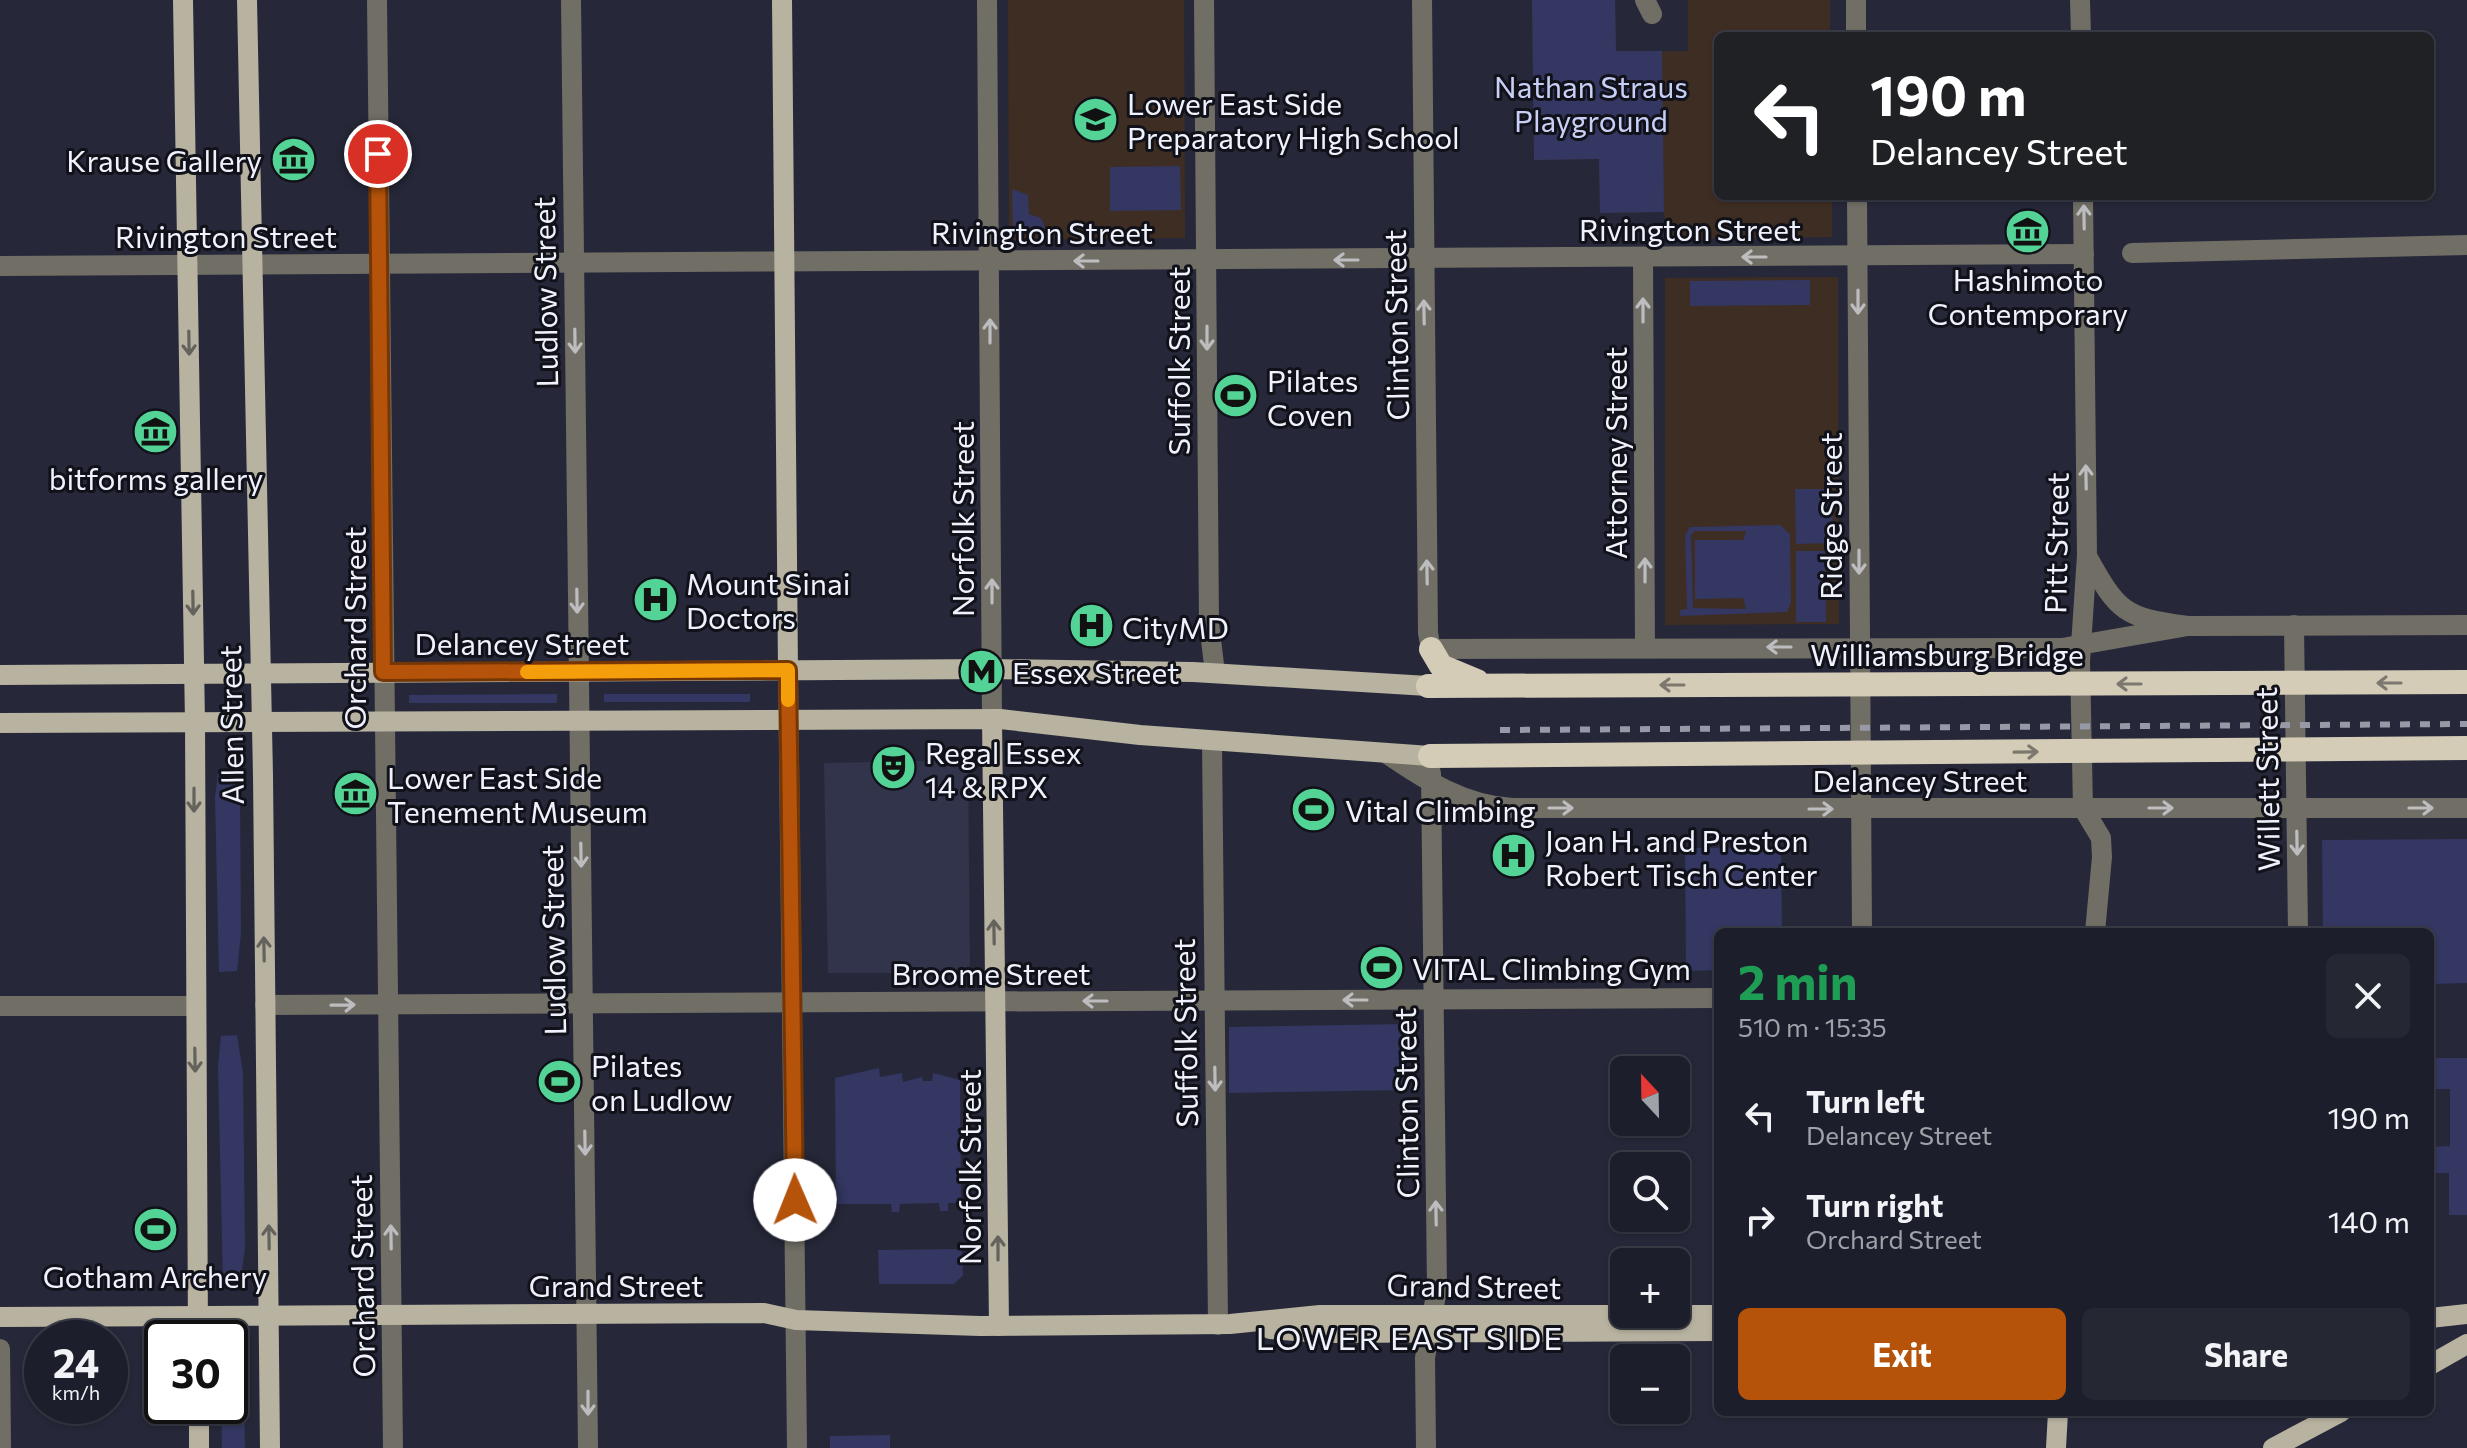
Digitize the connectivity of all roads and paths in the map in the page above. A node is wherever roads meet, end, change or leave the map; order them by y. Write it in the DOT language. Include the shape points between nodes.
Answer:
graph roads {
  1 [pos="183,0"];
  2 [pos="247,0"];
  3 [pos="377,0"];
  4 [pos="571,0"];
  5 [pos="782,0"];
  6 [pos="987,0"];
  7 [pos="1204,0"];
  8 [pos="1422,0"];
  9 [pos="1856,0"];
  10 [pos="2080,0"];
  11 [pos="1856,32"];
  12 [pos="2081,32"];
  13 [pos="1857,200"];
  14 [pos="2083,200"];
  15 [pos="2467,245"];
  16 [pos="2132,253"];
  17 [pos="2084,254"];
  18 [pos="1858,257"];
  19 [pos="1643,258"];
  20 [pos="1207,260"];
  21 [pos="1424,260"];
  22 [pos="785,262"];
  23 [pos="989,262"];
  24 [pos="574,263"];
  25 [pos="379,264"];
  26 [pos="189,265"];
  27 [pos="250,265"];
  28 [pos="0,266"];
  29 [pos="2087,555"];
  30 [pos="2294,625"];
  31 [pos="2467,625"];
  32 [pos="2188,626"];
  33 [pos="1859,646"];
  34 [pos="2081,646"];
  35 [pos="1645,648"];
  36 [pos="1431,649"];
  37 [pos="992,669"];
  38 [pos="788,670"];
  39 [pos="383,672"];
  40 [pos="578,672"];
  41 [pos="1215,673"];
  42 [pos="194,674"];
  43 [pos="260,674"];
  44 [pos="0,675"];
  45 [pos="2467,682"];
  46 [pos="1486,685"];
  47 [pos="1428,686"];
  48 [pos="992,719"];
  49 [pos="579,721"];
  50 [pos="789,721"];
  51 [pos="195,722"];
  52 [pos="261,722"];
  53 [pos="383,722"];
  54 [pos="0,723"];
  55 [pos="1212,741"];
  56 [pos="2467,748"];
  57 [pos="1387,754"];
  58 [pos="1430,756"];
  59 [pos="1431,784"];
  60 [pos="1861,808"];
  61 [pos="2083,808"];
  62 [pos="2296,808"];
  63 [pos="2467,808"];
  64 [pos="1862,928"];
  65 [pos="2095,928"];
  66 [pos="2298,928"];
  67 [pos="1714,998"];
  68 [pos="1433,1000"];
  69 [pos="1214,1001"];
  70 [pos="996,1002"];
  71 [pos="792,1003"];
  72 [pos="388,1004"];
  73 [pos="583,1004"];
  74 [pos="265,1005"];
  75 [pos="0,1006"];
  76 [pos="194,1006"];
  77 [pos="2434,1303"];
  78 [pos="2467,1303"];
  79 [pos="587,1314"];
  80 [pos="2467,1314"];
  81 [pos="270,1315"];
  82 [pos="392,1315"];
  83 [pos="1714,1315"];
  84 [pos="198,1316"];
  85 [pos="0,1317"];
  86 [pos="2434,1318"];
  87 [pos="198,1320"];
  88 [pos="796,1320"];
  89 [pos="1224,1324"];
  90 [pos="1429,1324"];
  91 [pos="999,1326"];
  92 [pos="1714,1331"];
  93 [pos="2467,1344"];
  94 [pos="0,1349"];
  95 [pos="2434,1363"];
  96 [pos="2058,1416"];
  97 [pos="2333,1416"];
  98 [pos="199,1424"];
  99 [pos="1,1448"];
  100 [pos="199,1448"];
  101 [pos="270,1448"];
  102 [pos="393,1448"];
  103 [pos="588,1448"];
  104 [pos="797,1448"];
  105 [pos="1426,1448"];
  106 [pos="2056,1448"];
  107 [pos="2273,1448"];
  1 -- 26 [label="main road, Allen Street"];
  2 -- 27 [label="main road, Allen Street"];
  3 -- 25 [label="street, Orchard Street"];
  4 -- 24 [label="street, Ludlow Street"];
  5 -- 22 [label="main road"];
  6 -- 23 [label="street, Norfolk Street"];
  7 -- 20 [label="street, Suffolk Street"];
  8 -- 21 [label="street, Clinton Street"];
  9 -- 11 [label="street"];
  10 -- 12 [label="street"];
  13 -- 18 [label="street, Ridge Street"];
  17 -- 14 [label="street, Pitt Street, one-way"];
  15 -- 16 [label="street"];
  17 -- 18 [label="street, Rivington Street"];
  29 -- 17 [label="street, Pitt Street, one-way"];
  18 -- 19 [label="street, Rivington Street, one-way"];
  18 -- 33 [label="street, Ridge Street, one-way"];
  19 -- 21 [label="street, Rivington Street"];
  35 -- 19 [label="street, Attorney Street, one-way"];
  21 -- 20 [label="street, Rivington Street, one-way"];
  20 -- 23 [label="street, Rivington Street, one-way"];
  20 -- 41 [label="street, Suffolk Street, one-way" via="1209,623"];
  36 -- 21 [label="street, Clinton Street, one-way"];
  22 -- 23 [label="street, Rivington Street"];
  22 -- 24 [label="street, Rivington Street"];
  22 -- 38 [label="main road"];
  37 -- 23 [label="street, Norfolk Street, one-way"];
  24 -- 25 [label="street, Rivington Street"];
  24 -- 40 [label="street, Ludlow Street, one-way"];
  25 -- 27 [label="street, Rivington Street"];
  25 -- 39 [label="street, Orchard Street"];
  26 -- 27 [label="street, Rivington Street"];
  26 -- 28 [label="street, Rivington Street"];
  26 -- 42 [label="main road, Allen Street, one-way"];
  27 -- 43 [label="main road, Allen Street"];
  29 -- 32 [label="street" via="2109,595 2126,611 2150,621"];
  29 -- 34 [label="street, Pitt Street"];
  30 -- 31 [label="street"];
  30 -- 32 [label="street"];
  30 -- 62 [label="street, Willett Street"];
  32 -- 34 [label="street"];
  33 -- 34 [label="street"];
  33 -- 35 [label="street, one-way"];
  33 -- 60 [label="street, Ridge Street"];
  34 -- 61 [label="street, Pitt Street"];
  35 -- 36 [label="street"];
  36 -- 46 [label="highway" via="1441,666"];
  37 -- 38 [label="main road, Delancey Street"];
  37 -- 41 [label="main road, Delancey Street"];
  37 -- 48 [label="street, Norfolk Street"];
  38 -- 40 [label="main road, Delancey Street"];
  38 -- 50 [label="street"];
  39 -- 40 [label="main road, Delancey Street"];
  39 -- 43 [label="main road, Delancey Street"];
  39 -- 53 [label="street, Orchard Street"];
  40 -- 49 [label="street, Ludlow Street"];
  41 -- 47 [label="main road, Delancey Street"];
  42 -- 43 [label="main road, Delancey Street"];
  42 -- 44 [label="main road, Delancey Street"];
  42 -- 51 [label="main road, Allen Street"];
  43 -- 52 [label="main road, Allen Street"];
  45 -- 46 [label="highway, Williamsburg Bridge, one-way"];
  46 -- 47 [label="highway, Williamsburg Bridge"];
  48 -- 50 [label="main road"];
  48 -- 55 [label="main road"];
  70 -- 48 [label="main road, Norfolk Street, one-way"];
  49 -- 50 [label="main road"];
  49 -- 53 [label="main road"];
  49 -- 73 [label="street, Ludlow Street, one-way"];
  50 -- 71 [label="street"];
  51 -- 52 [label="main road"];
  51 -- 54 [label="main road"];
  51 -- 76 [label="main road, Allen Street, one-way"];
  52 -- 53 [label="main road"];
  74 -- 52 [label="main road, Allen Street, one-way"];
  53 -- 72 [label="street, Orchard Street"];
  55 -- 57 [label="main road"];
  55 -- 69 [label="street, Suffolk Street"];
  58 -- 56 [label="highway, one-way"];
  57 -- 58 [label="main road"];
  57 -- 59 [label="street, Delancey Street"];
  58 -- 59 [label="street, Clinton Street"];
  59 -- 60 [label="street, Delancey Street, one-way" via="1471,801 1512,808"];
  59 -- 68 [label="street, Clinton Street"];
  60 -- 61 [label="street, Delancey Street"];
  60 -- 64 [label="street, Ridge Street"];
  61 -- 62 [label="street, Delancey Street, one-way"];
  61 -- 65 [label="street, Pitt Street" via="2101,838"];
  62 -- 63 [label="street, Delancey Street, one-way"];
  62 -- 66 [label="street, Willett Street, one-way"];
  67 -- 68 [label="street, Broome Street"];
  68 -- 69 [label="street, Broome Street, one-way"];
  90 -- 68 [label="street, Clinton Street, one-way" via="1437,1289"];
  69 -- 70 [label="street, Broome Street, one-way"];
  69 -- 89 [label="street, Suffolk Street, one-way"];
  70 -- 71 [label="street, Broome Street"];
  91 -- 70 [label="main road, Norfolk Street, one-way"];
  71 -- 73 [label="street, Broome Street"];
  71 -- 88 [label="street"];
  72 -- 73 [label="street, Broome Street"];
  74 -- 72 [label="street, Broome Street, one-way"];
  82 -- 72 [label="street, Orchard Street, one-way"];
  73 -- 79 [label="street, Ludlow Street, one-way"];
  81 -- 74 [label="main road, Allen Street, one-way"];
  75 -- 76 [label="street"];
  76 -- 84 [label="main road, Allen Street, one-way"];
  77 -- 78 [label="main road"];
  79 -- 82 [label="main road, Grand Street"];
  79 -- 88 [label="main road, Grand Street" via="764,1313"];
  79 -- 103 [label="street, Ludlow Street, one-way"];
  80 -- 86 [label="main road"];
  81 -- 82 [label="main road, Grand Street"];
  81 -- 84 [label="main road, Grand Street"];
  81 -- 101 [label="main road, Allen Street"];
  82 -- 102 [label="street, Orchard Street"];
  83 -- 90 [label="main road, Grand Street"];
  84 -- 85 [label="main road, Grand Street"];
  84 -- 87 [label="main road, Allen Street"];
  88 -- 91 [label="main road, Grand Street"];
  88 -- 104 [label="street"];
  89 -- 90 [label="main road, Grand Street" via="1320,1315"];
  89 -- 91 [label="main road, Grand Street"];
  90 -- 92 [label="main road, Grand Street"];
  90 -- 105 [label="street, Clinton Street"];
  93 -- 95 [label="main road"];
  94 -- 99 [label="street"];
  96 -- 106 [label="main road"];
  97 -- 107 [label="main road"];
  98 -- 100 [label="main road"];
}
